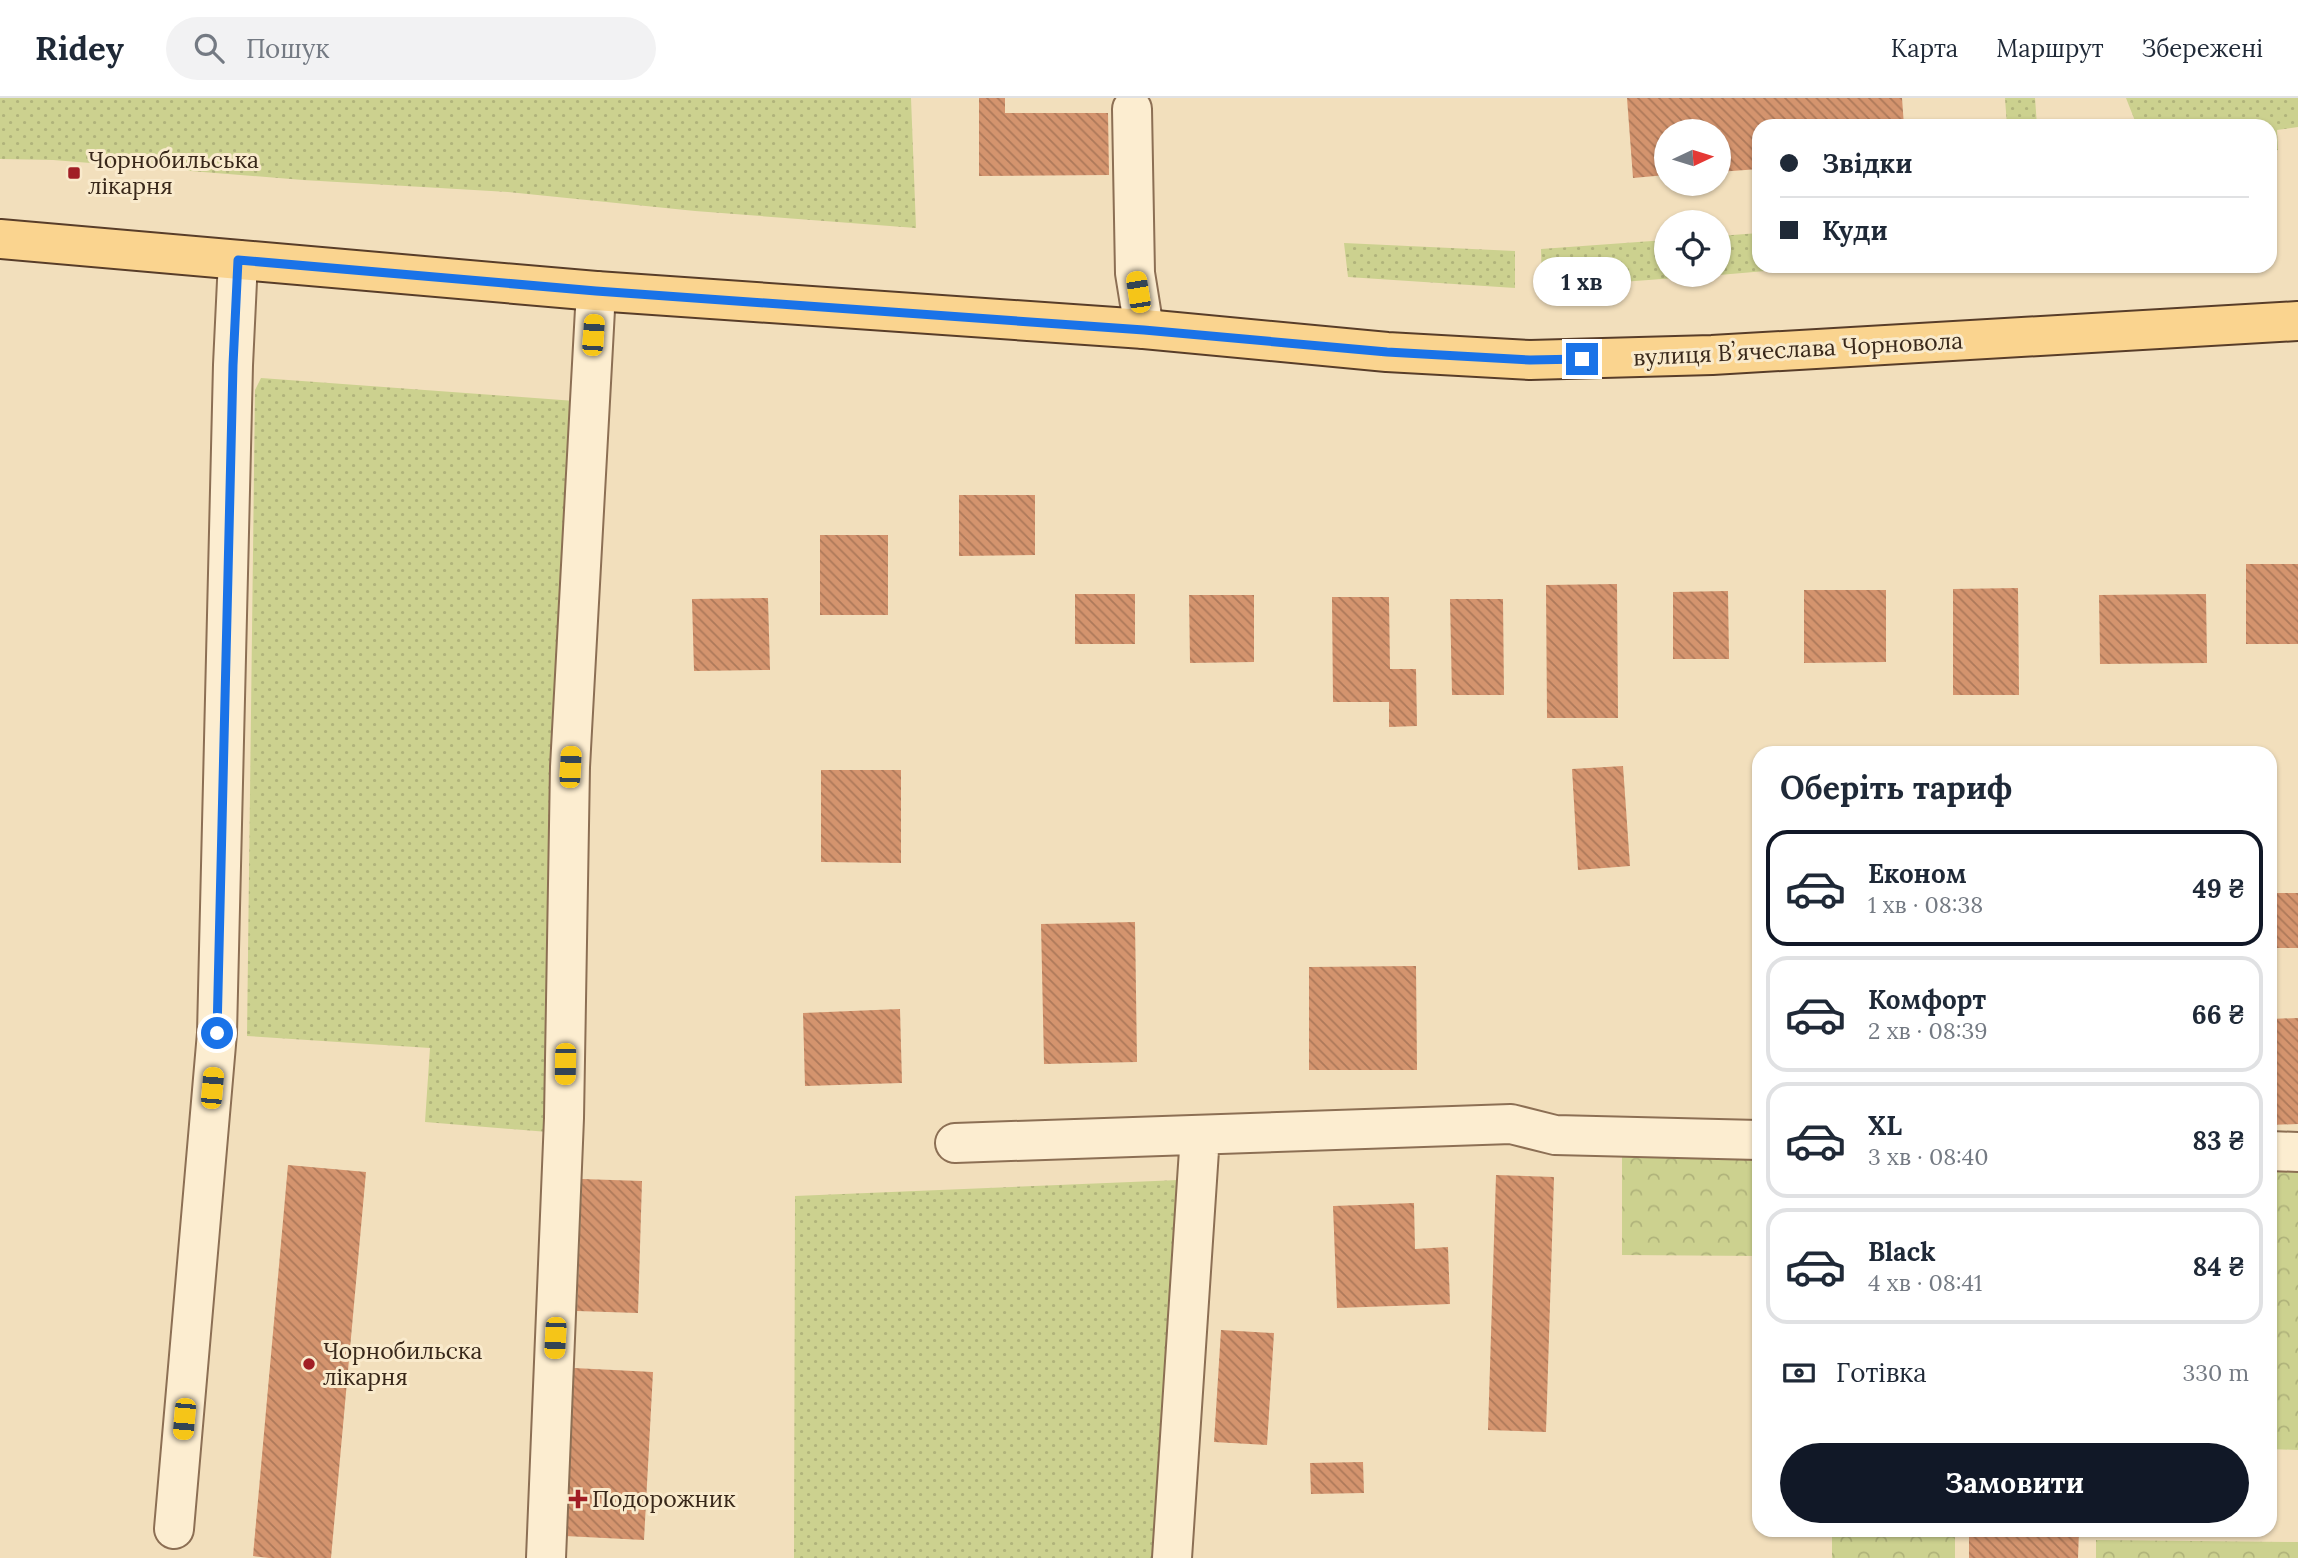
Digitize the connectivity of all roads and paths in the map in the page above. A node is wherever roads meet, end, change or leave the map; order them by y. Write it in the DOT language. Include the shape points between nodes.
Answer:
graph roads {
  1 [pos="1132,109"];
  2 [pos="0,239"];
  3 [pos="238,260"];
  4 [pos="596,291"];
  5 [pos="2298,321"];
  6 [pos="1144,330"];
  7 [pos="1200,1135"];
  8 [pos="1752,1140"];
  9 [pos="955,1143"];
  10 [pos="2277,1151"];
  11 [pos="2298,1152"];
  12 [pos="174,1529"];
  13 [pos="546,1558"];
  14 [pos="1172,1558"];
  1 -- 6 [label="lane" via="1135,273"];
  2 -- 3 [label="main road, вулиця Вʼячеслава Чорновола"];
  3 -- 4 [label="main road, вулиця Вʼячеслава Чорновола"];
  3 -- 12 [label="lane" via="217,1033"];
  4 -- 6 [label="main road, вулиця Вʼячеслава Чорновола"];
  4 -- 13 [label="lane" via="570,767 564,1118"];
  5 -- 6 [label="main road, вулиця Вʼячеслава Чорновола" via="1726,355 1530,360"];
  7 -- 8 [label="lane" via="1511,1124 1555,1135"];
  7 -- 9 [label="lane"];
  7 -- 14 [label="lane"];
  10 -- 11 [label="lane"];
}
